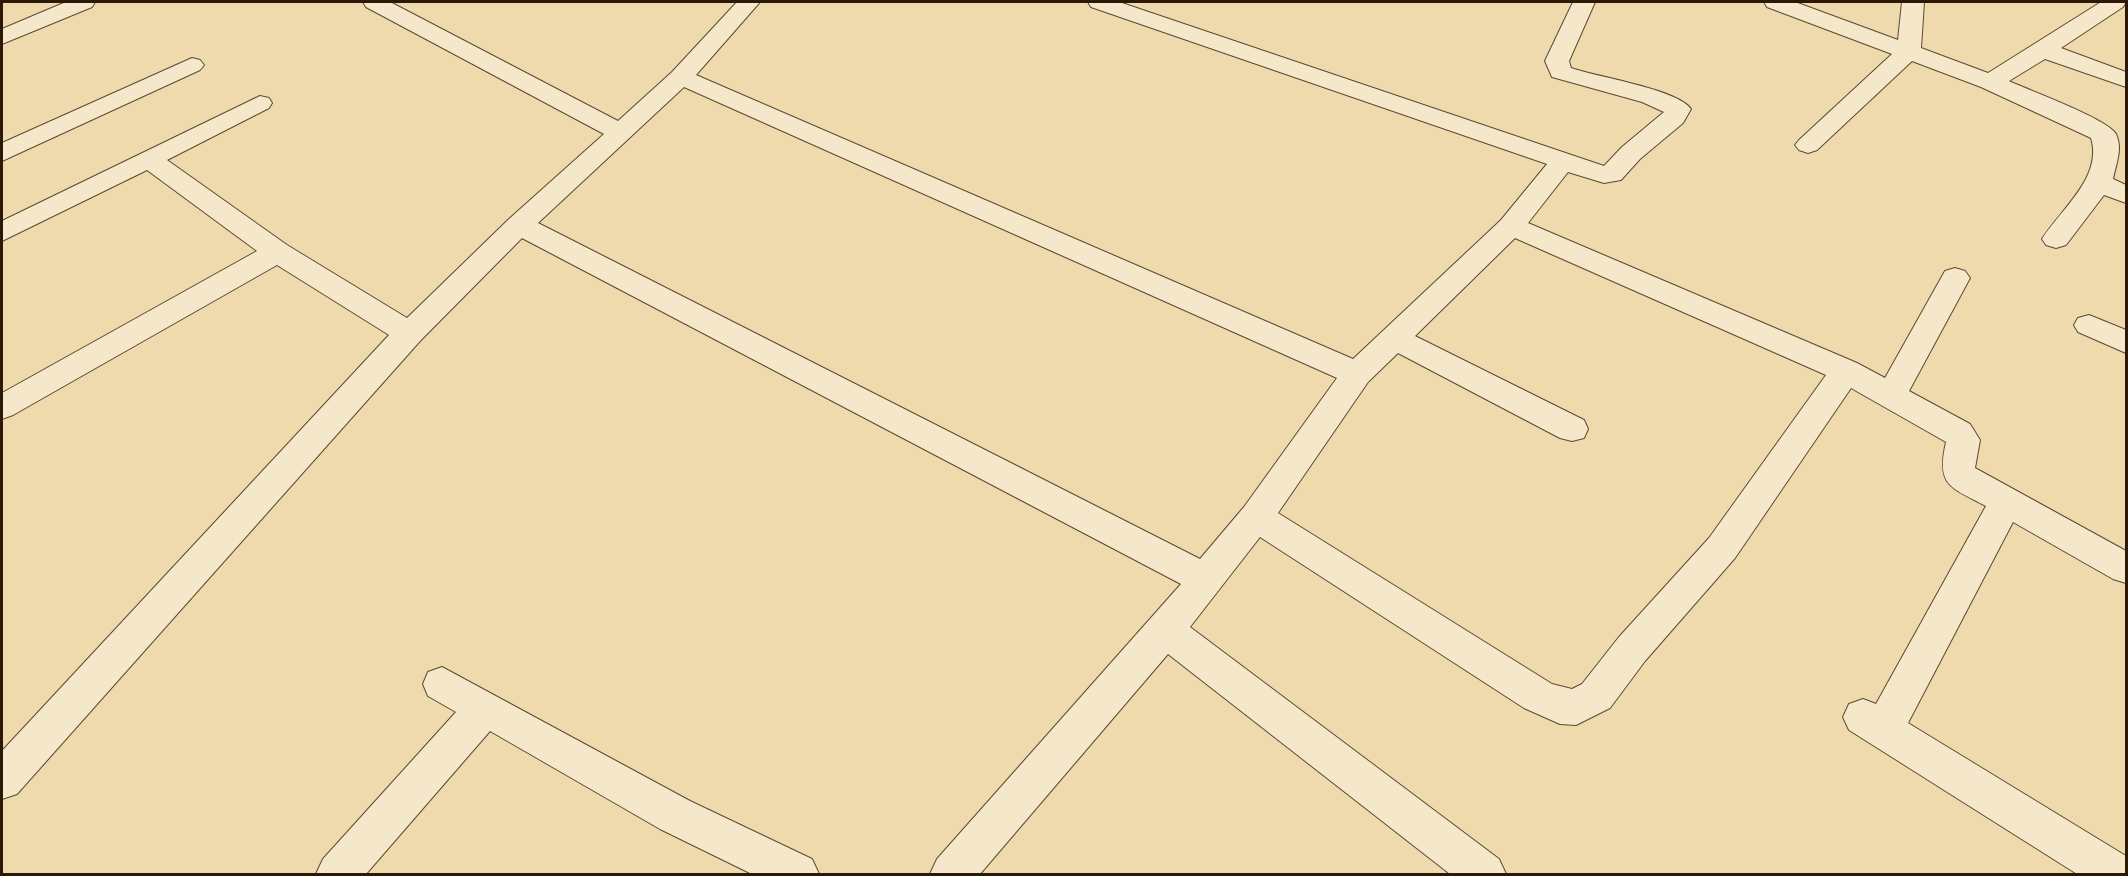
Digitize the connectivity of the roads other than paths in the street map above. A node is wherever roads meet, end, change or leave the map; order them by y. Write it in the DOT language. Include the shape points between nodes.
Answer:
graph roads {
  1 [pos="84,2"];
  2 [pos="374,2"];
  3 [pos="749,2"];
  4 [pos="1099,2"];
  5 [pos="1584,2"];
  6 [pos="1775,2"];
  7 [pos="1913,2"];
  8 [pos="2115,2"];
  9 [pos="2,37"];
  10 [pos="2043,50"];
  11 [pos="1909,51"];
  12 [pos="192,64"];
  13 [pos="681,77"];
  14 [pos="2127,80"];
  15 [pos="1990,82"];
  16 [pos="260,104"];
  17 [pos="622,133"];
  18 [pos="1808,145"];
  19 [pos="2,153"];
  20 [pos="149,159"];
  21 [pos="1563,161"];
  22 [pos="2099,183"];
  23 [pos="2127,195"];
  24 [pos="519,225"];
  25 [pos="1511,226"];
  26 [pos="2,232"];
  27 [pos="2056,239"];
  28 [pos="277,252"];
  29 [pos="1955,278"];
  30 [pos="2089,325"];
  31 [pos="409,333"];
  32 [pos="1394,338"];
  33 [pos="2127,342"];
  34 [pos="1846,371"];
  35 [pos="1357,374"];
  36 [pos="1892,394"];
  37 [pos="2,407"];
  38 [pos="1572,429"];
  39 [pos="2005,503"];
  40 [pos="1256,517"];
  41 [pos="2127,568"];
  42 [pos="1205,579"];
  43 [pos="1165,630"];
  44 [pos="441,684"];
  45 [pos="485,708"];
  46 [pos="2,780"];
  47 [pos="338,874"];
  48 [pos="797,874"];
  49 [pos="952,874"];
  50 [pos="1484,874"];
  51 [pos="2116,874"];
  1 -- 9 [label="street"];
  2 -- 17 [label="street"];
  3 -- 13 [label="street"];
  4 -- 21 [label="street"];
  5 -- 21 [label="street" via="1557,61 1561,72 1678,109 1674,118 1612,174 1604,175"];
  6 -- 11 [label="street"];
  7 -- 11 [label="street"];
  8 -- 10 [label="street"];
  10 -- 14 [label="street"];
  10 -- 15 [label="street"];
  11 -- 15 [label="street"];
  11 -- 18 [label="street"];
  12 -- 19 [label="street"];
  13 -- 17 [label="street"];
  13 -- 35 [label="street"];
  15 -- 22 [label="street" via="2103,134 2107,147"];
  16 -- 20 [label="street"];
  17 -- 24 [label="street"];
  20 -- 26 [label="street"];
  20 -- 28 [label="street"];
  21 -- 25 [label="street"];
  22 -- 23 [label="street"];
  22 -- 27 [label="street"];
  24 -- 31 [label="street"];
  24 -- 42 [label="street"];
  25 -- 32 [label="street"];
  25 -- 34 [label="street"];
  28 -- 31 [label="street"];
  28 -- 37 [label="street"];
  29 -- 36 [label="street"];
  30 -- 33 [label="street"];
  31 -- 46 [label="street"];
  32 -- 35 [label="street"];
  32 -- 38 [label="street"];
  34 -- 36 [label="street"];
  34 -- 40 [label="street" via="1722,548 1632,649 1596,696 1576,707 1560,706 1538,696"];
  35 -- 40 [label="street"];
  36 -- 39 [label="street" via="1958,433 1963,440 1957,462 1962,477"];
  39 -- 41 [label="street"];
  39 -- 51 [label="street" via="1874,723"];
  40 -- 42 [label="street"];
  42 -- 43 [label="street"];
  43 -- 49 [label="street"];
  43 -- 50 [label="street"];
  44 -- 45 [label="street"];
  45 -- 47 [label="street"];
  45 -- 48 [label="street" via="675,815"];
}
